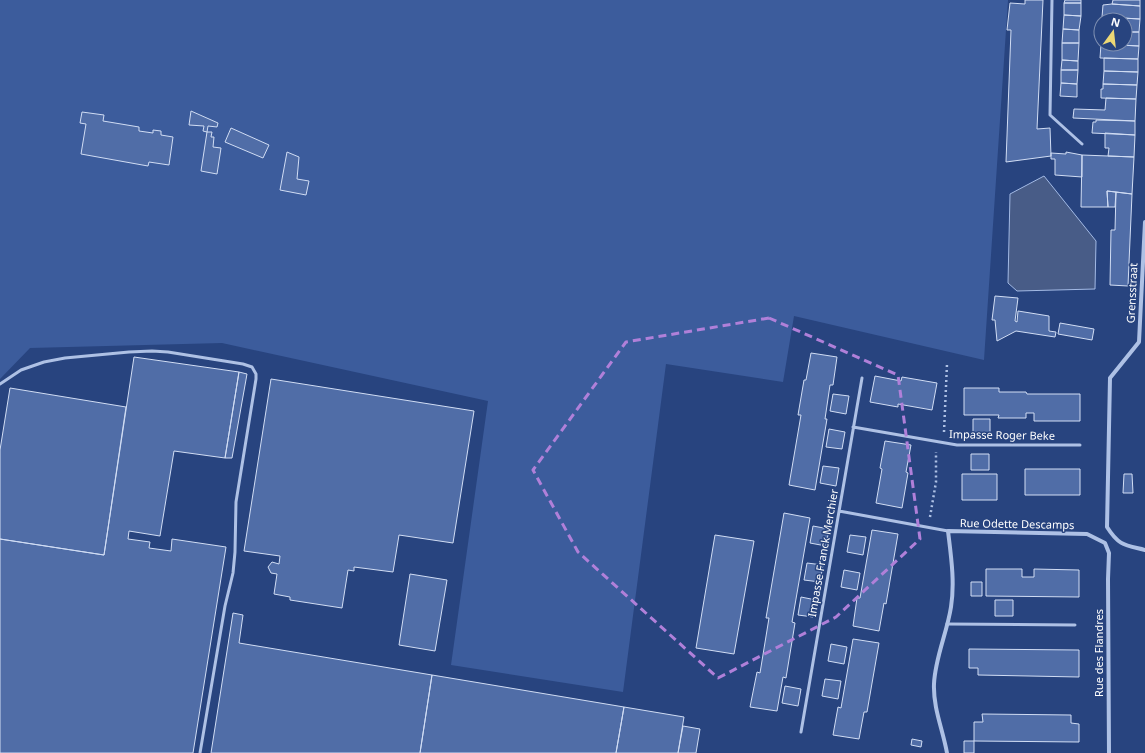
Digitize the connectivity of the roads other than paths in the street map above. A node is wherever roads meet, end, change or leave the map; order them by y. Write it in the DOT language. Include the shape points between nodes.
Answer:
graph roads {
  1 [pos="1052,0"];
  2 [pos="1082,144"];
  3 [pos="1145,222"];
  4 [pos="862,378"];
  5 [pos="0,384"];
  6 [pos="853,426"];
  7 [pos="1080,445"];
  8 [pos="839,511"];
  9 [pos="948,531"];
  10 [pos="1113,536"];
  11 [pos="1105,543"];
  12 [pos="1145,550"];
  13 [pos="947,624"];
  14 [pos="1075,624"];
  15 [pos="801,732"];
  16 [pos="200,753"];
  17 [pos="947,753"];
  18 [pos="1109,753"];
  1 -- 2 [label="lane" via="1050,115"];
  3 -- 10 [label="street, Grensstraat" via="1139,342 1110,378 1107,527"];
  4 -- 6 [label="lane, Impasse Franck Merchier"];
  5 -- 16 [label="lane" via="21,370 44,362 144,351 168,352 243,364 254,370 256,379 236,502 233,573"];
  6 -- 7 [label="lane, Impasse Roger Beke" via="957,445"];
  6 -- 8 [label="lane, Impasse Franck Merchier"];
  8 -- 9 [label="lane"];
  8 -- 15 [label="lane, Impasse Franck Merchier"];
  9 -- 11 [label="street, Rue Odette Descamps" via="1087,534"];
  9 -- 13 [label="street, Rue Odette Descamps" via="953,583"];
  10 -- 11 [label="street"];
  10 -- 12 [label="street" via="1121,544"];
  11 -- 18 [label="street, Rue des Flandres" via="1109,553"];
  13 -- 14 [label="lane"];
  13 -- 17 [label="street, Rue Odette Descamps" via="934,685 936,712"];
}
